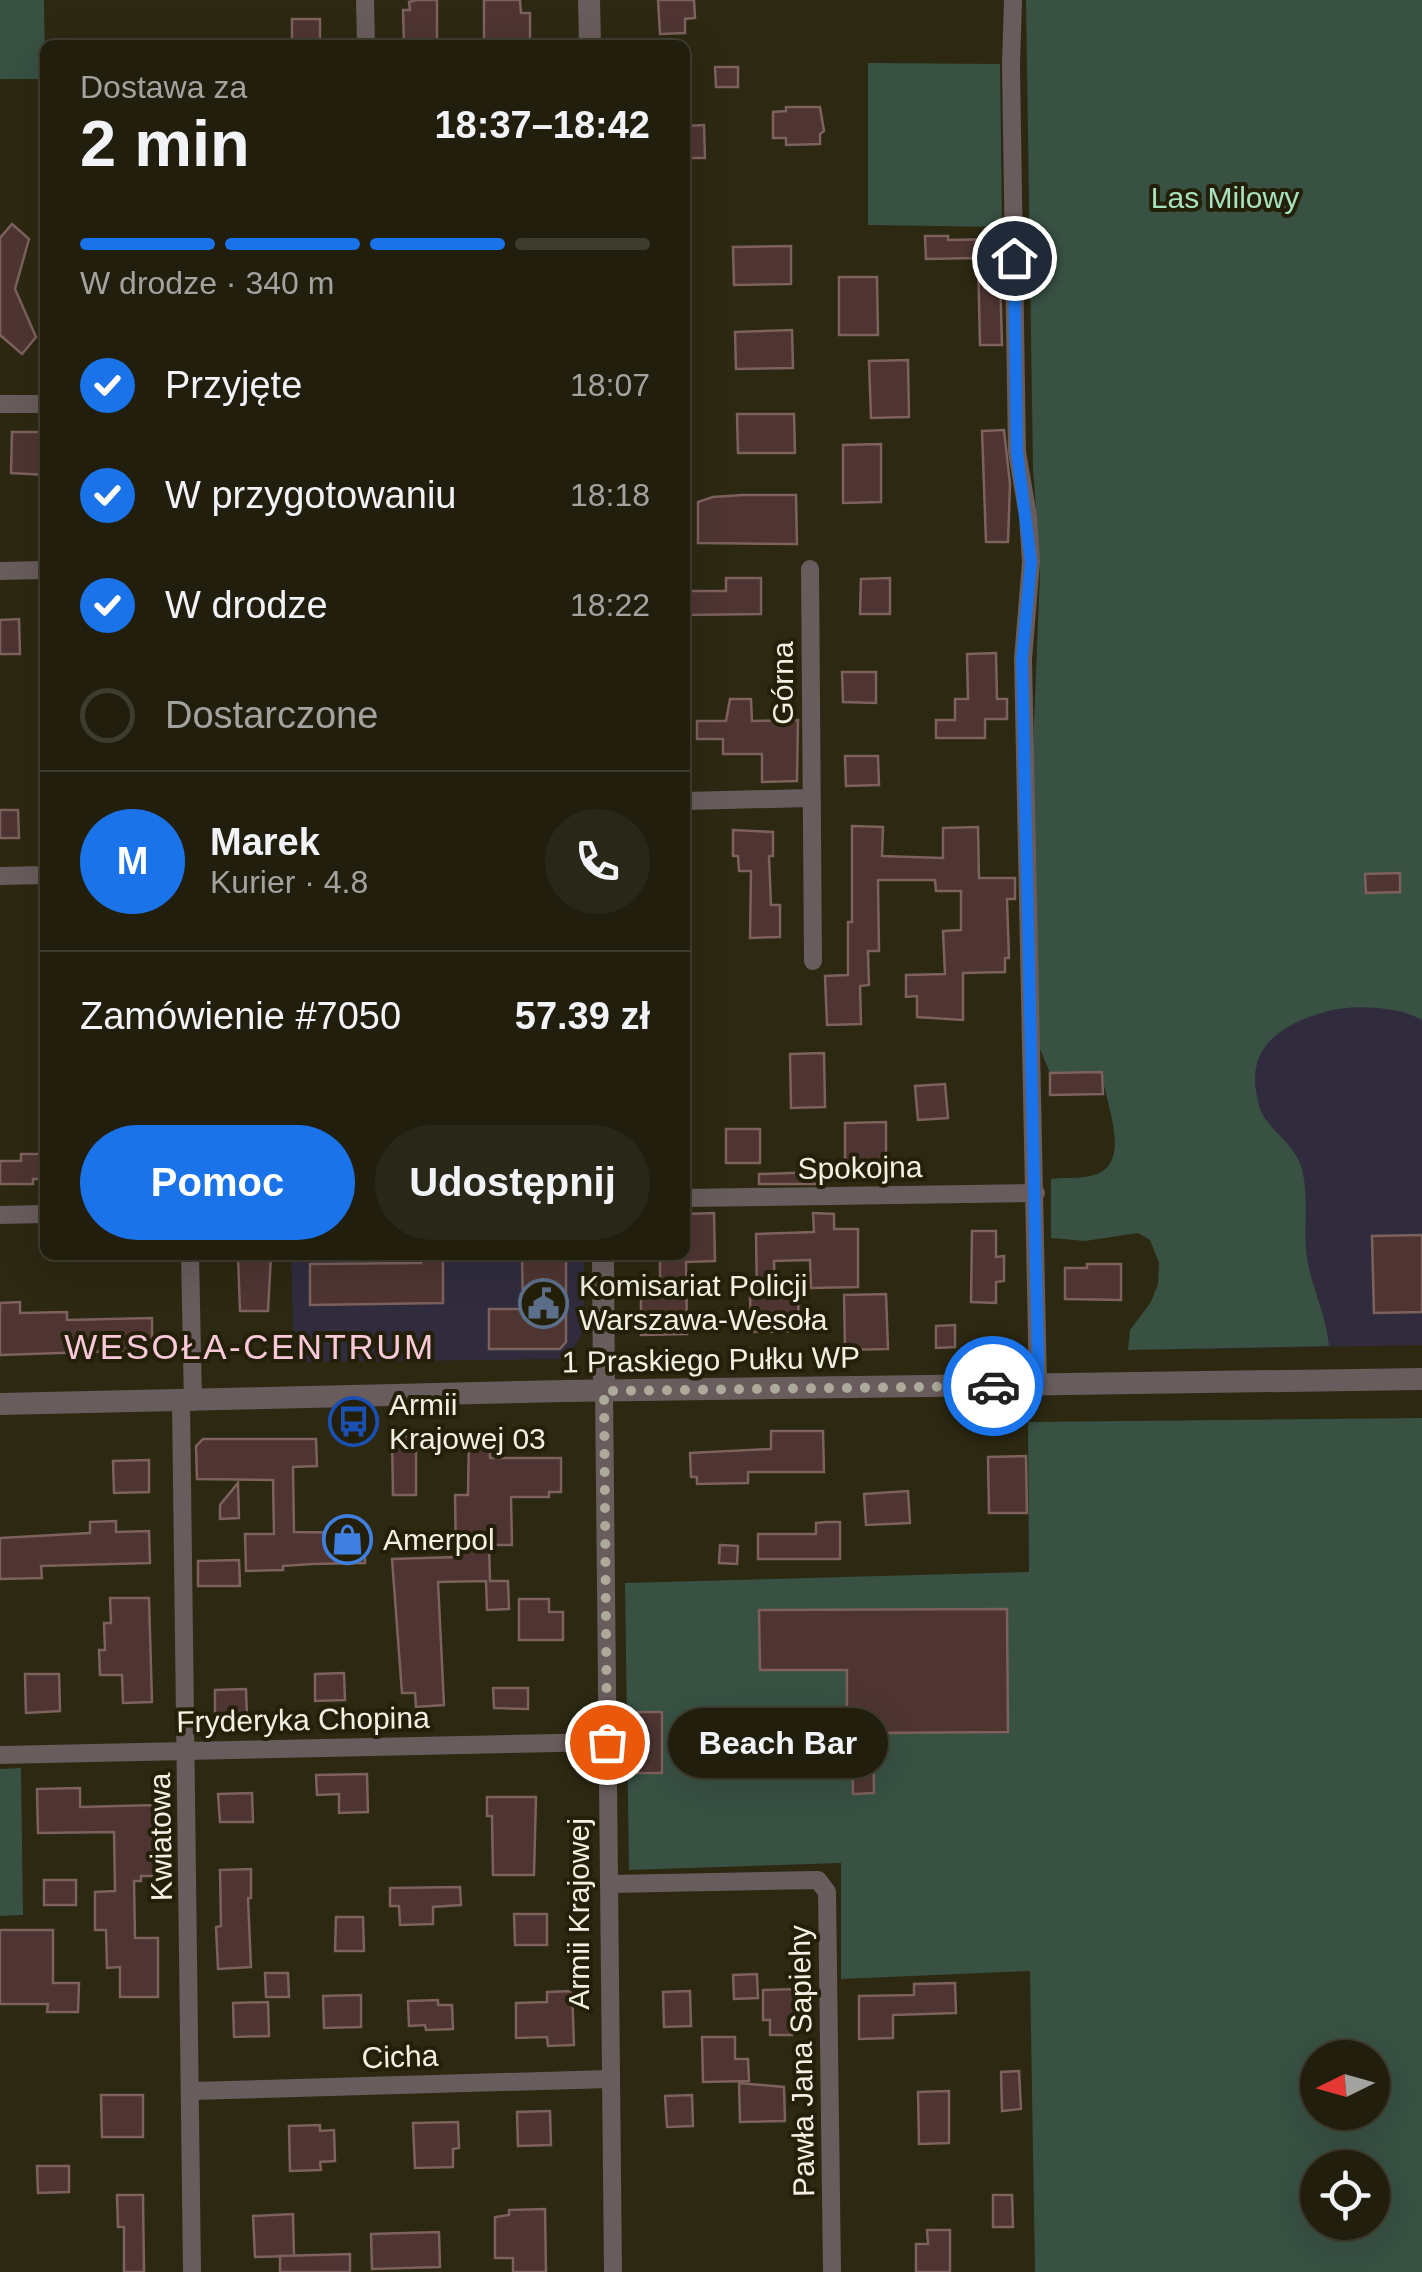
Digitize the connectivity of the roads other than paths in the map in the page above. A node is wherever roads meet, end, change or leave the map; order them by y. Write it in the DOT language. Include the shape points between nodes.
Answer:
graph roads {
  1 [pos="365,0"];
  2 [pos="589,0"];
  3 [pos="1013,0"];
  4 [pos="366,40"];
  5 [pos="590,40"];
  6 [pos="0,404"];
  7 [pos="40,404"];
  8 [pos="810,569"];
  9 [pos="40,570"];
  10 [pos="0,571"];
  11 [pos="810,798"];
  12 [pos="690,800"];
  13 [pos="40,875"];
  14 [pos="0,876"];
  15 [pos="813,961"];
  16 [pos="1036,1193"];
  17 [pos="690,1198"];
  18 [pos="40,1214"];
  19 [pos="0,1215"];
  20 [pos="190,1260"];
  21 [pos="604,1260"];
  22 [pos="1422,1379"];
  23 [pos="1038,1386"];
  24 [pos="604,1391"];
  25 [pos="187,1402"];
  26 [pos="0,1404"];
  27 [pos="607,1742"];
  28 [pos="187,1749"];
  29 [pos="0,1755"];
  30 [pos="610,1884"];
  31 [pos="610,2079"];
  32 [pos="192,2091"];
  33 [pos="192,2272"];
  34 [pos="613,2272"];
  35 [pos="832,2272"];
  1 -- 4 [label="street"];
  2 -- 5 [label="street"];
  3 -- 16 [label="street" via="1017,452 1031,562 1022,659"];
  6 -- 7 [label="street"];
  8 -- 11 [label="street, Górna"];
  9 -- 10 [label="street"];
  11 -- 12 [label="street"];
  11 -- 15 [label="street, Górna"];
  13 -- 14 [label="street"];
  16 -- 17 [label="street, Spokojna"];
  16 -- 23 [label="street"];
  18 -- 19 [label="street"];
  20 -- 25 [label="street, Kwiatowa"];
  21 -- 24 [label="street, Armii Krajowej"];
  22 -- 23 [label="street, 1 Praskiego Pułku WP"];
  23 -- 24 [label="street, 1 Praskiego Pułku WP"];
  24 -- 25 [label="street, 1 Praskiego Pułku WP"];
  24 -- 27 [label="street, Armii Krajowej"];
  25 -- 26 [label="street, 1 Praskiego Pułku WP"];
  25 -- 28 [label="street, Kwiatowa"];
  27 -- 28 [label="street, Fryderyka Chopina"];
  27 -- 30 [label="street, Armii Krajowej"];
  28 -- 29 [label="street, Fryderyka Chopina"];
  28 -- 32 [label="street, Kwiatowa"];
  30 -- 31 [label="street, Armii Krajowej"];
  30 -- 35 [label="street, Pawła Jana Sapiehy" via="818,1880 827,1892"];
  31 -- 32 [label="street, Cicha"];
  31 -- 34 [label="street, Armii Krajowej"];
  32 -- 33 [label="street, Kwiatowa"];
}
